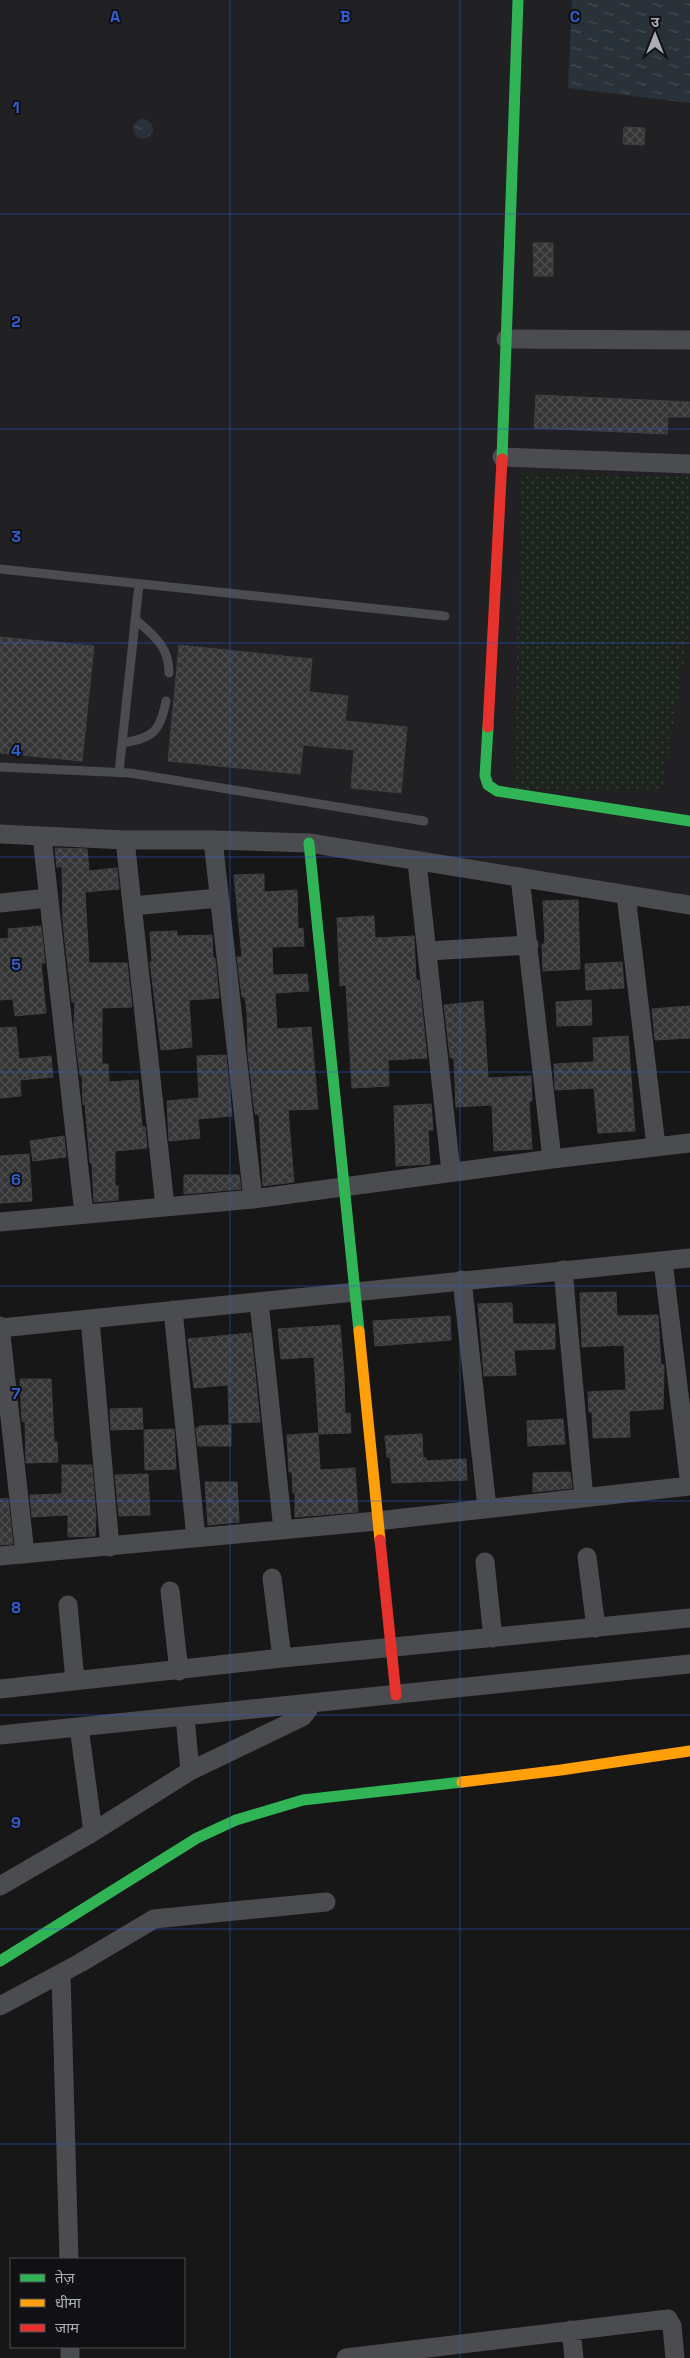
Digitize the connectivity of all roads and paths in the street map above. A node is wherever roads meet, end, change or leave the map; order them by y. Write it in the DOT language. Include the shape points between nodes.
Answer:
graph roads {
  1 [pos="518,0"];
  2 [pos="506,339"];
  3 [pos="690,340"];
  4 [pos="502,457"];
  5 [pos="690,464"];
  6 [pos="0,569"];
  7 [pos="139,584"];
  8 [pos="445,616"];
  9 [pos="135,619"];
  10 [pos="169,673"];
  11 [pos="166,702"];
  12 [pos="122,743"];
  13 [pos="0,767"];
  14 [pos="119,772"];
  15 [pos="424,821"];
  16 [pos="690,821"];
  17 [pos="0,834"];
  18 [pos="42,838"];
  19 [pos="125,840"];
  20 [pos="213,840"];
  21 [pos="310,843"];
  22 [pos="417,862"];
  23 [pos="520,878"];
  24 [pos="626,895"];
  25 [pos="48,898"];
  26 [pos="219,898"];
  27 [pos="0,903"];
  28 [pos="690,905"];
  29 [pos="132,906"];
  30 [pos="529,945"];
  31 [pos="428,951"];
  32 [pos="690,1142"];
  33 [pos="656,1146"];
  34 [pos="552,1158"];
  35 [pos="451,1172"];
  36 [pos="345,1187"];
  37 [pos="253,1198"];
  38 [pos="165,1206"];
  39 [pos="84,1214"];
  40 [pos="0,1222"];
  41 [pos="690,1258"];
  42 [pos="663,1261"];
  43 [pos="563,1270"];
  44 [pos="462,1280"];
  45 [pos="354,1292"];
  46 [pos="259,1302"];
  47 [pos="173,1310"];
  48 [pos="90,1319"];
  49 [pos="0,1327"];
  50 [pos="690,1486"];
  51 [pos="584,1498"];
  52 [pos="487,1508"];
  53 [pos="377,1521"];
  54 [pos="283,1530"];
  55 [pos="196,1538"];
  56 [pos="110,1546"];
  57 [pos="25,1554"];
  58 [pos="0,1556"];
  59 [pos="587,1557"];
  60 [pos="485,1562"];
  61 [pos="272,1578"];
  62 [pos="170,1591"];
  63 [pos="68,1605"];
  64 [pos="690,1618"];
  65 [pos="596,1628"];
  66 [pos="493,1638"];
  67 [pos="391,1649"];
  68 [pos="282,1658"];
  69 [pos="690,1664"];
  70 [pos="179,1671"];
  71 [pos="75,1681"];
  72 [pos="0,1689"];
  73 [pos="396,1695"];
  74 [pos="309,1704"];
  75 [pos="185,1717"];
  76 [pos="79,1727"];
  77 [pos="0,1735"];
  78 [pos="690,1751"];
  79 [pos="190,1771"];
  80 [pos="93,1832"];
  81 [pos="0,1886"];
  82 [pos="326,1902"];
  83 [pos="0,1961"];
  84 [pos="61,1974"];
  85 [pos="0,2006"];
  86 [pos="69,2258"];
  87 [pos="571,2330"];
  88 [pos="469,2350"];
  89 [pos="357,2357"];
  90 [pos="574,2358"];
  91 [pos="675,2358"];
  1 -- 2 [label="street"];
  2 -- 3 [label="street"];
  2 -- 4 [label="street"];
  4 -- 5 [label="street"];
  4 -- 16 [label="street" via="485,776 488,785 497,791"];
  6 -- 7 [label="lane"];
  7 -- 8 [label="lane"];
  7 -- 9 [label="lane"];
  9 -- 10 [label="lane" via="159,641 169,659"];
  9 -- 12 [label="lane"];
  11 -- 12 [label="lane" via="157,730 140,740"];
  12 -- 14 [label="lane"];
  13 -- 14 [label="lane"];
  14 -- 15 [label="lane"];
  17 -- 18 [label="street"];
  18 -- 19 [label="street"];
  18 -- 25 [label="street"];
  19 -- 20 [label="street"];
  19 -- 29 [label="street"];
  20 -- 21 [label="street"];
  20 -- 26 [label="street"];
  21 -- 22 [label="street"];
  21 -- 36 [label="street"];
  22 -- 23 [label="street"];
  22 -- 31 [label="street"];
  23 -- 24 [label="street"];
  23 -- 30 [label="street"];
  24 -- 28 [label="street"];
  24 -- 33 [label="street"];
  25 -- 27 [label="street"];
  25 -- 39 [label="street"];
  26 -- 29 [label="street"];
  26 -- 37 [label="street"];
  29 -- 38 [label="street"];
  30 -- 31 [label="street"];
  30 -- 34 [label="street"];
  31 -- 35 [label="street"];
  32 -- 33 [label="street"];
  33 -- 34 [label="street"];
  34 -- 35 [label="street"];
  35 -- 36 [label="street"];
  36 -- 37 [label="street"];
  36 -- 45 [label="street"];
  37 -- 38 [label="street"];
  38 -- 39 [label="street"];
  39 -- 40 [label="street"];
  41 -- 42 [label="street"];
  42 -- 43 [label="street"];
  42 -- 50 [label="street"];
  43 -- 44 [label="street"];
  43 -- 51 [label="street"];
  44 -- 45 [label="street"];
  44 -- 52 [label="street"];
  45 -- 46 [label="street"];
  45 -- 53 [label="street"];
  46 -- 47 [label="street"];
  46 -- 54 [label="street"];
  47 -- 48 [label="street"];
  47 -- 55 [label="street"];
  48 -- 49 [label="street"];
  48 -- 56 [label="street"];
  49 -- 57 [label="street"];
  50 -- 51 [label="street"];
  51 -- 52 [label="street"];
  52 -- 53 [label="street"];
  53 -- 54 [label="street"];
  53 -- 67 [label="street"];
  54 -- 55 [label="street"];
  55 -- 56 [label="street"];
  56 -- 57 [label="street"];
  57 -- 58 [label="street"];
  59 -- 65 [label="street"];
  60 -- 66 [label="street"];
  61 -- 68 [label="street"];
  62 -- 70 [label="street"];
  63 -- 71 [label="street"];
  64 -- 65 [label="street"];
  65 -- 66 [label="street"];
  66 -- 67 [label="street"];
  67 -- 68 [label="street"];
  67 -- 73 [label="street"];
  68 -- 70 [label="street"];
  69 -- 73 [label="street"];
  70 -- 71 [label="street"];
  71 -- 72 [label="street"];
  73 -- 74 [label="street"];
  74 -- 75 [label="street"];
  74 -- 79 [label="street" via="302,1717"];
  75 -- 76 [label="street"];
  75 -- 79 [label="street"];
  76 -- 77 [label="street"];
  76 -- 80 [label="street"];
  78 -- 83 [label="street" via="561,1770 303,1800 262,1809 197,1838"];
  79 -- 80 [label="street"];
  80 -- 81 [label="street"];
  82 -- 84 [label="street" via="154,1919"];
  84 -- 85 [label="street"];
  84 -- 86 [label="street"];
  87 -- 88 [label="street"];
  87 -- 90 [label="street"];
  87 -- 91 [label="street" via="668,2319 672,2326"];
  88 -- 89 [label="street"];
}
